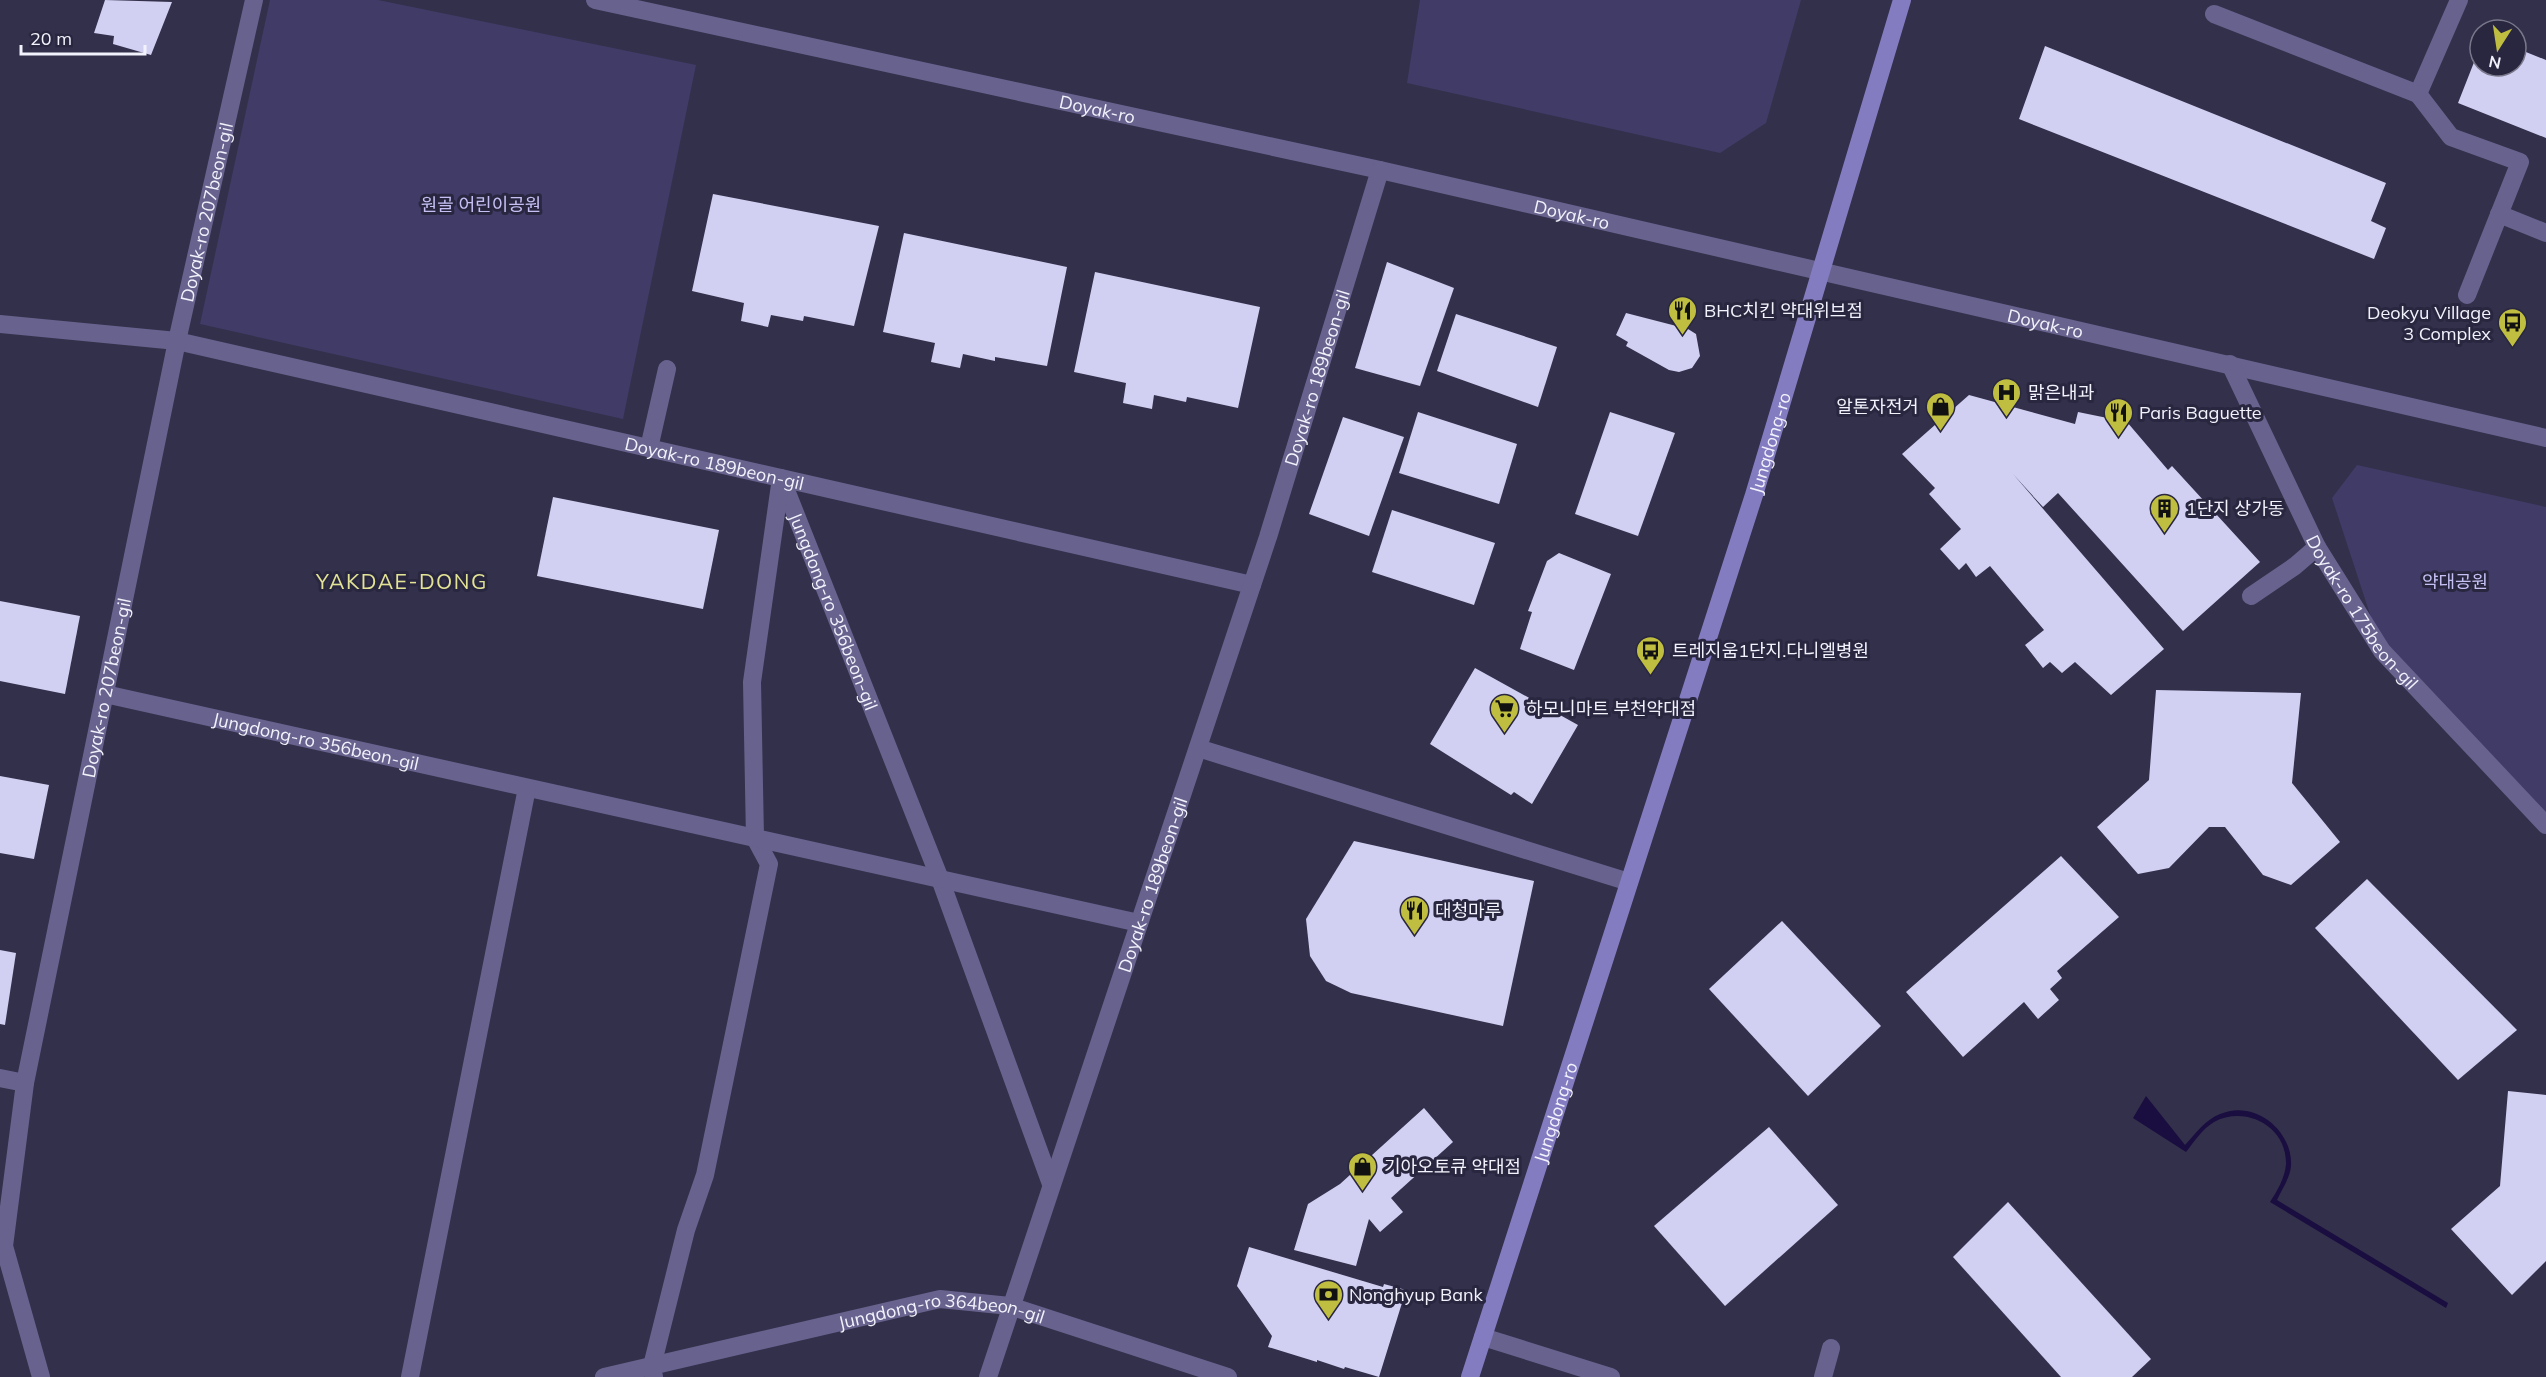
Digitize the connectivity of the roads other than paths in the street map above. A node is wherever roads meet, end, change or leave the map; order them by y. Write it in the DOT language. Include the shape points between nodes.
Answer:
graph roads {
  1 [pos="254,0"];
  2 [pos="595,0"];
  3 [pos="1902,0"];
  4 [pos="2458,0"];
  5 [pos="2214,14"];
  6 [pos="2418,94"];
  7 [pos="1380,170"];
  8 [pos="2499,214"];
  9 [pos="2546,233"];
  10 [pos="1822,274"];
  11 [pos="2467,295"];
  12 [pos="0,324"];
  13 [pos="177,341"];
  14 [pos="2230,364"];
  15 [pos="667,369"];
  16 [pos="2546,438"];
  17 [pos="650,448"];
  18 [pos="781,478"];
  19 [pos="2317,547"];
  20 [pos="1252,585"];
  21 [pos="2251,596"];
  22 [pos="105,694"];
  23 [pos="1198,748"];
  24 [pos="527,788"];
  25 [pos="2546,825"];
  26 [pos="755,838"];
  27 [pos="940,879"];
  28 [pos="1629,882"];
  29 [pos="1139,923"];
  30 [pos="0,1078"];
  31 [pos="25,1083"];
  32 [pos="1051,1184"];
  33 [pos="1010,1306"];
  34 [pos="1483,1337"];
  35 [pos="1831,1348"];
  36 [pos="653,1371"];
  37 [pos="41,1377"];
  38 [pos="410,1377"];
  39 [pos="604,1377"];
  40 [pos="988,1377"];
  41 [pos="1228,1377"];
  42 [pos="1470,1377"];
  43 [pos="1611,1377"];
  44 [pos="1823,1377"];
  1 -- 13 [label="street, Doyak-ro 207beon-gil"];
  2 -- 7 [label="street, Doyak-ro"];
  3 -- 10 [label="street, Jungdong-ro"];
  4 -- 6 [label="street"];
  5 -- 6 [label="street"];
  6 -- 8 [label="street" via="2451,137 2520,162"];
  7 -- 10 [label="street, Doyak-ro"];
  7 -- 20 [label="street, Doyak-ro 189beon-gil"];
  8 -- 9 [label="street"];
  8 -- 11 [label="street"];
  10 -- 14 [label="street, Doyak-ro"];
  10 -- 28 [label="street, Jungdong-ro"];
  12 -- 13 [label="street, Doyak-ro 189beon-gil"];
  13 -- 17 [label="street, Doyak-ro 189beon-gil"];
  13 -- 22 [label="street, Doyak-ro 207beon-gil"];
  14 -- 16 [label="street, Doyak-ro"];
  14 -- 19 [label="street, Doyak-ro 175beon-gil"];
  15 -- 17 [label="street"];
  17 -- 18 [label="street, Doyak-ro 189beon-gil"];
  18 -- 20 [label="street, Doyak-ro 189beon-gil"];
  18 -- 26 [label="street, Jungdong-ro 356beon-gil" via="752,682"];
  18 -- 27 [label="street, Jungdong-ro 356beon-gil"];
  19 -- 21 [label="street"];
  19 -- 25 [label="street, Doyak-ro 175beon-gil" via="2382,651"];
  20 -- 23 [label="street, Doyak-ro 189beon-gil"];
  22 -- 24 [label="street, Jungdong-ro 356beon-gil"];
  22 -- 31 [label="street, Doyak-ro 207beon-gil"];
  23 -- 28 [label="street"];
  23 -- 29 [label="street, Doyak-ro 189beon-gil"];
  24 -- 26 [label="street, Jungdong-ro 356beon-gil"];
  24 -- 38 [label="street"];
  26 -- 27 [label="street, Jungdong-ro 356beon-gil"];
  26 -- 36 [label="street" via="769,864 705,1175 686,1230"];
  27 -- 29 [label="street, Jungdong-ro 356beon-gil"];
  27 -- 32 [label="street"];
  28 -- 34 [label="street, Jungdong-ro"];
  29 -- 32 [label="street, Doyak-ro 189beon-gil"];
  30 -- 31 [label="street"];
  31 -- 37 [label="street, Doyak-ro 207beon-gil" via="4,1246"];
  32 -- 33 [label="street, Doyak-ro 189beon-gil"];
  33 -- 36 [label="street, Jungdong-ro 364beon-gil" via="940,1299"];
  33 -- 40 [label="street, Doyak-ro 189beon-gil"];
  33 -- 41 [label="street, Jungdong-ro 364beon-gil"];
  34 -- 42 [label="street, Jungdong-ro"];
  34 -- 43 [label="street"];
  35 -- 44 [label="street"];
  36 -- 39 [label="street, Jungdong-ro 364beon-gil"];
}
